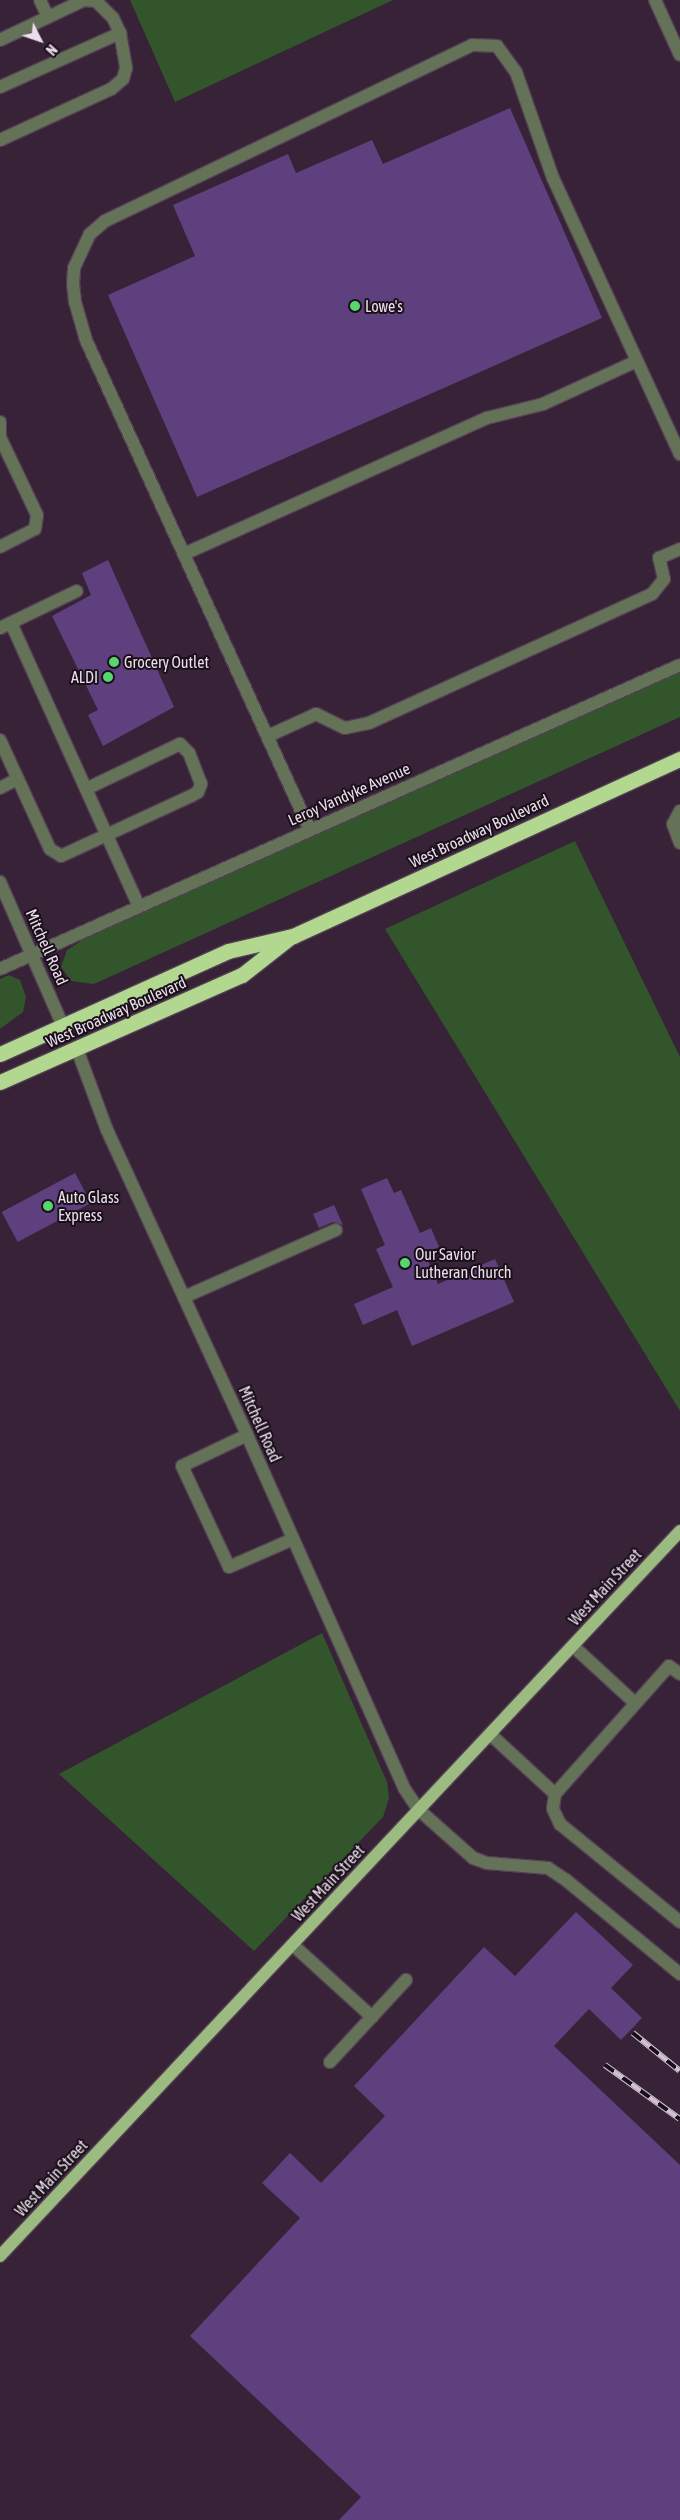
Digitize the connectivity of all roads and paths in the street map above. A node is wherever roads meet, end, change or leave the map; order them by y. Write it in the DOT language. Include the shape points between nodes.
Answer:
graph roads {
  1 [pos="40,0"];
  2 [pos="655,0"];
  3 [pos="48,17"];
  4 [pos="120,33"];
  5 [pos="0,40"];
  6 [pos="679,48"];
  7 [pos="0,87"];
  8 [pos="0,140"];
  9 [pos="637,361"];
  10 [pos="0,422"];
  11 [pos="0,437"];
  12 [pos="680,454"];
  13 [pos="0,547"];
  14 [pos="680,549"];
  15 [pos="184,554"];
  16 [pos="77,591"];
  17 [pos="5,625"];
  18 [pos="680,665"];
  19 [pos="268,736"];
  20 [pos="0,740"];
  21 [pos="680,759"];
  22 [pos="18,779"];
  23 [pos="0,788"];
  24 [pos="86,789"];
  25 [pos="680,811"];
  26 [pos="310,830"];
  27 [pos="107,836"];
  28 [pos="680,843"];
  29 [pos="0,882"];
  30 [pos="139,906"];
  31 [pos="293,936"];
  32 [pos="32,954"];
  33 [pos="0,969"];
  34 [pos="63,1026"];
  35 [pos="77,1049"];
  36 [pos="0,1054"];
  37 [pos="0,1082"];
  38 [pos="336,1230"];
  39 [pos="184,1297"];
  40 [pos="247,1435"];
  41 [pos="680,1532"];
  42 [pos="294,1539"];
  43 [pos="572,1646"];
  44 [pos="680,1674"];
  45 [pos="636,1703"];
  46 [pos="490,1734"];
  47 [pos="555,1794"];
  48 [pos="419,1810"];
  49 [pos="680,1922"];
  50 [pos="293,1945"];
  51 [pos="680,1974"];
  52 [pos="406,1980"];
  53 [pos="372,2017"];
  54 [pos="330,2062"];
  55 [pos="0,2256"];
  1 -- 3 [label="street"];
  2 -- 6 [label="street"];
  3 -- 4 [label="street" via="84,0 96,1 114,18"];
  3 -- 5 [label="street"];
  4 -- 7 [label="street"];
  4 -- 8 [label="street" via="125,53 124,78 111,89"];
  9 -- 12 [label="street"];
  9 -- 15 [label="street" via="543,404 487,418"];
  9 -- 15 [label="street" via="553,178 516,72 497,46 472,45 105,221 81,247 73,284 86,340"];
  10 -- 11 [label="street"];
  11 -- 13 [label="street" via="37,515 37,524 29,534"];
  14 -- 19 [label="street" via="659,558 664,579 652,594 369,724 345,728 316,714"];
  15 -- 19 [label="street"];
  16 -- 17 [label="street"];
  17 -- 24 [label="street"];
  18 -- 26 [label="street, Leroy Vandyke Avenue"];
  19 -- 26 [label="street"];
  20 -- 22 [label="street"];
  21 -- 31 [label="highway, West Broadway Boulevard"];
  22 -- 23 [label="street"];
  22 -- 27 [label="street" via="54,854 72,854"];
  24 -- 27 [label="street"];
  24 -- 27 [label="street" via="180,744 186,746 200,774 198,792"];
  25 -- 28 [label="street" via="673,824"];
  26 -- 30 [label="street, Leroy Vandyke Avenue"];
  27 -- 30 [label="street"];
  29 -- 32 [label="street, Mitchell Road"];
  30 -- 32 [label="street, Leroy Vandyke Avenue"];
  31 -- 34 [label="highway, West Broadway Boulevard" via="228,950"];
  31 -- 35 [label="highway, West Broadway Boulevard" via="242,975"];
  32 -- 33 [label="street, Leroy Vandyke Avenue"];
  32 -- 34 [label="street, Mitchell Road"];
  34 -- 36 [label="highway, West Broadway Boulevard"];
  35 -- 37 [label="highway, West Broadway Boulevard"];
  35 -- 39 [label="street, Mitchell Road" via="107,1130"];
  38 -- 39 [label="street"];
  39 -- 40 [label="street, Mitchell Road"];
  40 -- 42 [label="street, Mitchell Road"];
  40 -- 42 [label="street" via="182,1466 229,1567"];
  41 -- 43 [label="main road, West Main Street"];
  42 -- 48 [label="street, Mitchell Road" via="404,1788"];
  43 -- 45 [label="street"];
  43 -- 46 [label="main road, West Main Street"];
  44 -- 45 [label="street" via="669,1666"];
  45 -- 47 [label="street"];
  46 -- 47 [label="street"];
  46 -- 48 [label="main road, West Main Street"];
  47 -- 49 [label="street" via="553,1809 560,1824"];
  48 -- 50 [label="main road, West Main Street"];
  48 -- 51 [label="street, Mitchell Road" via="473,1858 487,1863 548,1868"];
  50 -- 53 [label="street"];
  50 -- 55 [label="main road, West Main Street"];
  52 -- 53 [label="street"];
  53 -- 54 [label="street"];
}
